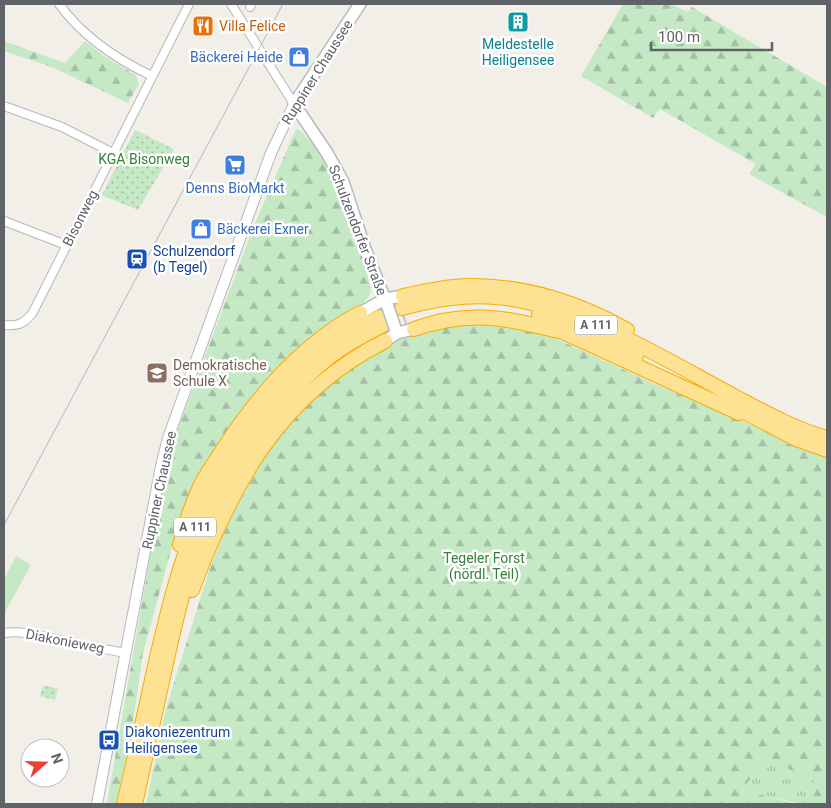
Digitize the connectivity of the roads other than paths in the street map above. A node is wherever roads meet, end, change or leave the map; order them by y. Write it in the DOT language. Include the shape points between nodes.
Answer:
graph roads {
  1 [pos="59,4"];
  2 [pos="189,4"];
  3 [pos="231,4"];
  4 [pos="360,4"];
  5 [pos="152,76"];
  6 [pos="294,104"];
  7 [pos="4,106"];
  8 [pos="113,153"];
  9 [pos="4,221"];
  10 [pos="66,245"];
  11 [pos="403,307"];
  12 [pos="360,312"];
  13 [pos="388,321"];
  14 [pos="4,325"];
  15 [pos="414,329"];
  16 [pos="772,422"];
  17 [pos="827,438"];
  18 [pos="827,450"];
  19 [pos="4,633"];
  20 [pos="126,653"];
  21 [pos="142,724"];
  22 [pos="97,804"];
  23 [pos="124,804"];
  24 [pos="135,804"];
  1 -- 5 [label="street" via="72,21 101,47"];
  2 -- 5 [label="street, Bisonweg"];
  3 -- 6 [label="street, Schulzendorfer Straße"];
  4 -- 6 [label="main road, Ruppiner Chaussee"];
  5 -- 8 [label="street, Bisonweg"];
  6 -- 13 [label="main road, Schulzendorfer Straße" via="343,182"];
  6 -- 20 [label="street, Ruppiner Chaussee" via="271,153 168,438"];
  7 -- 8 [label="street" via="62,127"];
  8 -- 10 [label="street, Bisonweg"];
  9 -- 10 [label="street"];
  10 -- 14 [label="street, Bisonweg" via="32,314 23,324"];
  11 -- 13 [label="main road"];
  11 -- 16 [label="highway, A 111" via="479,296 538,304 609,331"];
  12 -- 13 [label="main road"];
  12 -- 21 [label="highway" via="315,343 278,377 241,422 201,486 186,523 162,612"];
  13 -- 15 [label="main road"];
  13 -- 21 [label="highway, A 111" via="345,334 321,351 295,375 253,425 220,476 192,535 176,581"];
  13 -- 24 [label="highway" via="286,417 255,458 231,500 185,609 164,671"];
  15 -- 16 [label="highway" via="442,320 476,317 506,319 563,332"];
  16 -- 17 [label="highway, A 111"];
  16 -- 18 [label="highway, A 111" via="796,439"];
  19 -- 20 [label="street, Diakonieweg" via="15,631"];
  20 -- 22 [label="street, Ruppiner Chaussee"];
  21 -- 23 [label="highway, A 111"];
}
